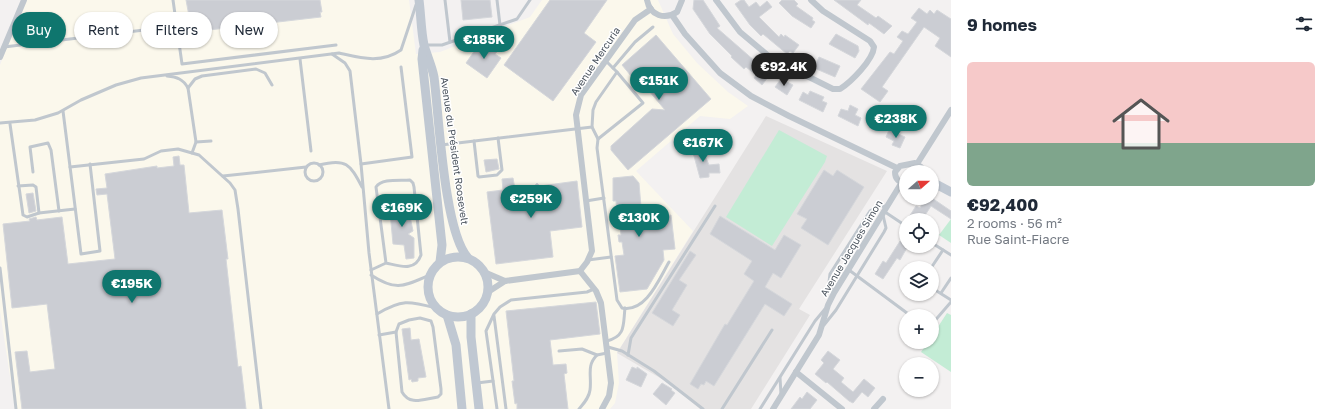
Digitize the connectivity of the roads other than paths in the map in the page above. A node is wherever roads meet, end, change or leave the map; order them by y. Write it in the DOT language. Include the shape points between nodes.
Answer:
graph roads {
  1 [pos="24,0"];
  2 [pos="173,0"];
  3 [pos="418,0"];
  4 [pos="445,0"];
  5 [pos="497,0"];
  6 [pos="530,0"];
  7 [pos="648,0"];
  8 [pos="682,0"];
  9 [pos="716,0"];
  10 [pos="811,0"];
  11 [pos="651,9"];
  12 [pos="175,12"];
  13 [pos="672,15"];
  14 [pos="500,25"];
  15 [pos="653,27"];
  16 [pos="141,30"];
  17 [pos="450,42"];
  18 [pos="336,45"];
  19 [pos="424,45"];
  20 [pos="4,47"];
  21 [pos="180,48"];
  22 [pos="332,54"];
  23 [pos="0,57"];
  24 [pos="300,59"];
  25 [pos="606,61"];
  26 [pos="401,67"];
  27 [pos="613,68"];
  28 [pos="617,72"];
  29 [pos="163,75"];
  30 [pos="272,85"];
  31 [pos="188,88"];
  32 [pos="951,110"];
  33 [pos="63,111"];
  34 [pos="0,124"];
  35 [pos="10,124"];
  36 [pos="592,127"];
  37 [pos="577,129"];
  38 [pos="498,138"];
  39 [pos="598,139"];
  40 [pos="211,140"];
  41 [pos="474,141"];
  42 [pos="196,142"];
  43 [pos="441,145"];
  44 [pos="311,151"];
  45 [pos="192,153"];
  46 [pos="90,164"];
  47 [pos="361,164"];
  48 [pos="917,164"];
  49 [pos="319,165"];
  50 [pos="70,166"];
  51 [pos="306,167"];
  52 [pos="897,168"];
  53 [pos="33,172"];
  54 [pos="223,176"];
  55 [pos="899,178"];
  56 [pos="18,186"];
  57 [pos="939,186"];
  58 [pos="363,189"];
  59 [pos="899,190"];
  60 [pos="951,192"];
  61 [pos="604,198"];
  62 [pos="586,201"];
  63 [pos="715,206"];
  64 [pos="75,209"];
  65 [pos="58,210"];
  66 [pos="885,211"];
  67 [pos="39,213"];
  68 [pos="899,221"];
  69 [pos="939,247"];
  70 [pos="943,250"];
  71 [pos="951,255"];
  72 [pos="611,257"];
  73 [pos="468,258"];
  74 [pos="588,260"];
  75 [pos="936,261"];
  76 [pos="386,262"];
  77 [pos="440,262"];
  78 [pos="669,262"];
  79 [pos="0,268"];
  80 [pos="371,270"];
  81 [pos="849,270"];
  82 [pos="580,271"];
  83 [pos="484,272"];
  84 [pos="371,275"];
  85 [pos="430,275"];
  86 [pos="857,276"];
  87 [pos="951,278"];
  88 [pos="505,280"];
  89 [pos="594,289"];
  90 [pos="488,292"];
  91 [pos="834,293"];
  92 [pos="941,294"];
  93 [pos="951,301"];
  94 [pos="828,305"];
  95 [pos="436,308"];
  96 [pos="625,308"];
  97 [pos="902,309"];
  98 [pos="376,314"];
  99 [pos="471,314"];
  100 [pos="494,314"];
  101 [pos="447,315"];
  102 [pos="939,316"];
  103 [pos="823,326"];
  104 [pos="772,330"];
  105 [pos="396,332"];
  106 [pos="379,335"];
  107 [pos="608,347"];
  108 [pos="559,351"];
  109 [pos="597,355"];
  110 [pos="628,355"];
  111 [pos="796,372"];
  112 [pos="780,378"];
  113 [pos="493,381"];
  114 [pos="477,384"];
  115 [pos="781,396"];
  116 [pos="883,399"];
  117 [pos="16,409"];
  118 [pos="261,409"];
  119 [pos="389,409"];
  120 [pos="461,409"];
  121 [pos="479,409"];
  122 [pos="496,409"];
  123 [pos="506,409"];
  124 [pos="579,409"];
  125 [pos="602,409"];
  126 [pos="703,409"];
  127 [pos="722,409"];
  128 [pos="760,409"];
  129 [pos="773,409"];
  130 [pos="842,409"];
  131 [pos="874,409"];
  1 -- 20 [label="street"];
  2 -- 12 [label="lane"];
  3 -- 19 [label="main road, Avenue du Président Roosevelt"];
  3 -- 22 [label="lane" via="404,44 394,54 373,59"];
  4 -- 17 [label="lane"];
  5 -- 14 [label="lane"];
  6 -- 14 [label="lane" via="517,19"];
  7 -- 11 [label="street"];
  8 -- 13 [label="street" via="680,7"];
  9 -- 10 [label="street" via="740,32 772,58 826,86 840,89 873,54 874,47"];
  11 -- 13 [label="street" via="660,16"];
  11 -- 25 [label="street, Avenue Mercuria" via="636,20"];
  13 -- 52 [label="street" via="685,34 720,73 751,96"];
  14 -- 17 [label="lane"];
  15 -- 27 [label="lane" via="635,42"];
  16 -- 20 [label="lane"];
  17 -- 19 [label="lane" via="442,45"];
  18 -- 21 [label="lane" via="182,64"];
  19 -- 43 [label="main road, Avenue du Président Roosevelt" via="434,75"];
  19 -- 77 [label="main road, Avenue du Président Roosevelt" via="422,59 442,245"];
  20 -- 23 [label="street"];
  22 -- 24 [label="lane"];
  22 -- 47 [label="lane" via="345,63 350,71"];
  24 -- 29 [label="lane"];
  24 -- 44 [label="lane"];
  25 -- 27 [label="lane"];
  25 -- 37 [label="street, Avenue Mercuria" via="581,95 576,115"];
  26 -- 47 [label="lane" via="412,157"];
  27 -- 28 [label="lane"];
  28 -- 36 [label="lane" via="592,110"];
  28 -- 39 [label="lane" via="643,104"];
  29 -- 31 [label="lane" via="178,78"];
  29 -- 33 [label="lane" via="116,85"];
  30 -- 31 [label="lane" via="264,73 256,69 202,76 195,79"];
  31 -- 42 [label="lane"];
  32 -- 48 [label="street"];
  33 -- 35 [label="lane" via="35,120"];
  33 -- 50 [label="lane"];
  34 -- 35 [label="lane"];
  35 -- 56 [label="lane"];
  36 -- 37 [label="lane"];
  36 -- 39 [label="lane"];
  37 -- 38 [label="lane"];
  37 -- 62 [label="street, Avenue Mercuria"];
  38 -- 41 [label="lane"];
  38 -- 41 [label="lane" via="502,170 491,176 478,176"];
  39 -- 61 [label="lane"];
  40 -- 42 [label="lane"];
  41 -- 43 [label="lane"];
  42 -- 45 [label="lane"];
  43 -- 73 [label="main road, Avenue du Président Roosevelt" via="456,237"];
  45 -- 46 [label="lane" via="178,149 161,151 144,159"];
  45 -- 54 [label="lane"];
  46 -- 50 [label="lane"];
  46 -- 64 [label="lane" via="100,251 81,254"];
  47 -- 58 [label="lane"];
  48 -- 52 [label="street" via="910,163"];
  49 -- 51 [label="lane" via="312,164"];
  49 -- 51 [label="lane" via="322,174 315,181 306,177"];
  49 -- 58 [label="lane" via="334,161 343,162 353,170"];
  50 -- 64 [label="lane"];
  51 -- 54 [label="lane"];
  52 -- 55 [label="street" via="896,176"];
  53 -- 65 [label="lane" via="30,147 48,143"];
  54 -- 118 [label="lane" via="235,190"];
  56 -- 67 [label="lane" via="36,187"];
  56 -- 67 [label="lane" via="23,215 26,217"];
  57 -- 60 [label="main road"];
  58 -- 80 [label="lane"];
  59 -- 66 [label="street, Avenue Jacques Simon"];
  61 -- 62 [label="lane"];
  61 -- 72 [label="lane"];
  62 -- 74 [label="street, Avenue Mercuria" via="592,251"];
  63 -- 110 [label="lane" via="631,338"];
  64 -- 65 [label="lane"];
  65 -- 67 [label="lane"];
  66 -- 68 [label="lane"];
  66 -- 81 [label="street, Avenue Jacques Simon"];
  66 -- 86 [label="lane" via="886,228"];
  66 -- 91 [label="lane" via="876,207 870,211 830,274 829,282"];
  69 -- 70 [label="lane"];
  70 -- 71 [label="lane"];
  70 -- 75 [label="lane"];
  72 -- 74 [label="lane"];
  72 -- 96 [label="lane" via="617,300 622,308"];
  73 -- 77 [label="main road" via="450,257"];
  73 -- 83 [label="main road"];
  74 -- 82 [label="street, Avenue Mercuria"];
  76 -- 76 [label="lane" via="405,268 415,265 420,256 413,182 410,180 384,181 376,187"];
  76 -- 80 [label="lane"];
  77 -- 85 [label="main road"];
  78 -- 96 [label="lane" via="644,300 636,307"];
  79 -- 117 [label="lane"];
  80 -- 84 [label="lane"];
  81 -- 86 [label="lane"];
  81 -- 91 [label="street, Avenue Jacques Simon"];
  82 -- 88 [label="street"];
  82 -- 89 [label="street"];
  83 -- 88 [label="street"];
  83 -- 90 [label="main road"];
  84 -- 85 [label="lane" via="384,283 397,286"];
  84 -- 98 [label="lane"];
  85 -- 95 [label="main road" via="428,292"];
  86 -- 97 [label="lane"];
  86 -- 103 [label="lane"];
  87 -- 92 [label="lane"];
  88 -- 90 [label="street"];
  89 -- 100 [label="lane" via="587,292 511,300"];
  89 -- 107 [label="street" via="601,303"];
  90 -- 99 [label="main road" via="479,308"];
  91 -- 94 [label="street, Avenue Jacques Simon"];
  92 -- 93 [label="lane"];
  93 -- 102 [label="lane"];
  94 -- 103 [label="street, Avenue Jacques Simon"];
  94 -- 112 [label="lane" via="815,321"];
  95 -- 98 [label="lane" via="412,302 393,304"];
  95 -- 101 [label="main road"];
  96 -- 107 [label="lane" via="622,331"];
  98 -- 106 [label="lane"];
  99 -- 101 [label="main road" via="459,317"];
  99 -- 114 [label="main road"];
  100 -- 113 [label="lane" via="486,331"];
  100 -- 123 [label="lane"];
  101 -- 120 [label="main road" via="456,345"];
  103 -- 111 [label="street, Avenue Jacques Simon"];
  104 -- 127 [label="lane"];
  105 -- 105 [label="lane" via="402,392 406,399 411,401 438,397 441,390 431,321 420,318 409,320 399,324"];
  105 -- 106 [label="lane"];
  106 -- 119 [label="lane"];
  107 -- 109 [label="lane"];
  107 -- 110 [label="lane"];
  107 -- 125 [label="street" via="611,383 609,396"];
  108 -- 109 [label="lane" via="582,349"];
  109 -- 124 [label="lane" via="592,360 589,371 589,394"];
  110 -- 126 [label="lane" via="654,370"];
  111 -- 115 [label="street, Avenue Jacques Simon"];
  111 -- 130 [label="street"];
  112 -- 115 [label="lane"];
  112 -- 128 [label="lane"];
  113 -- 114 [label="lane"];
  113 -- 122 [label="lane"];
  114 -- 121 [label="main road"];
  115 -- 129 [label="street, Avenue Jacques Simon"];
  116 -- 131 [label="street"];
}
